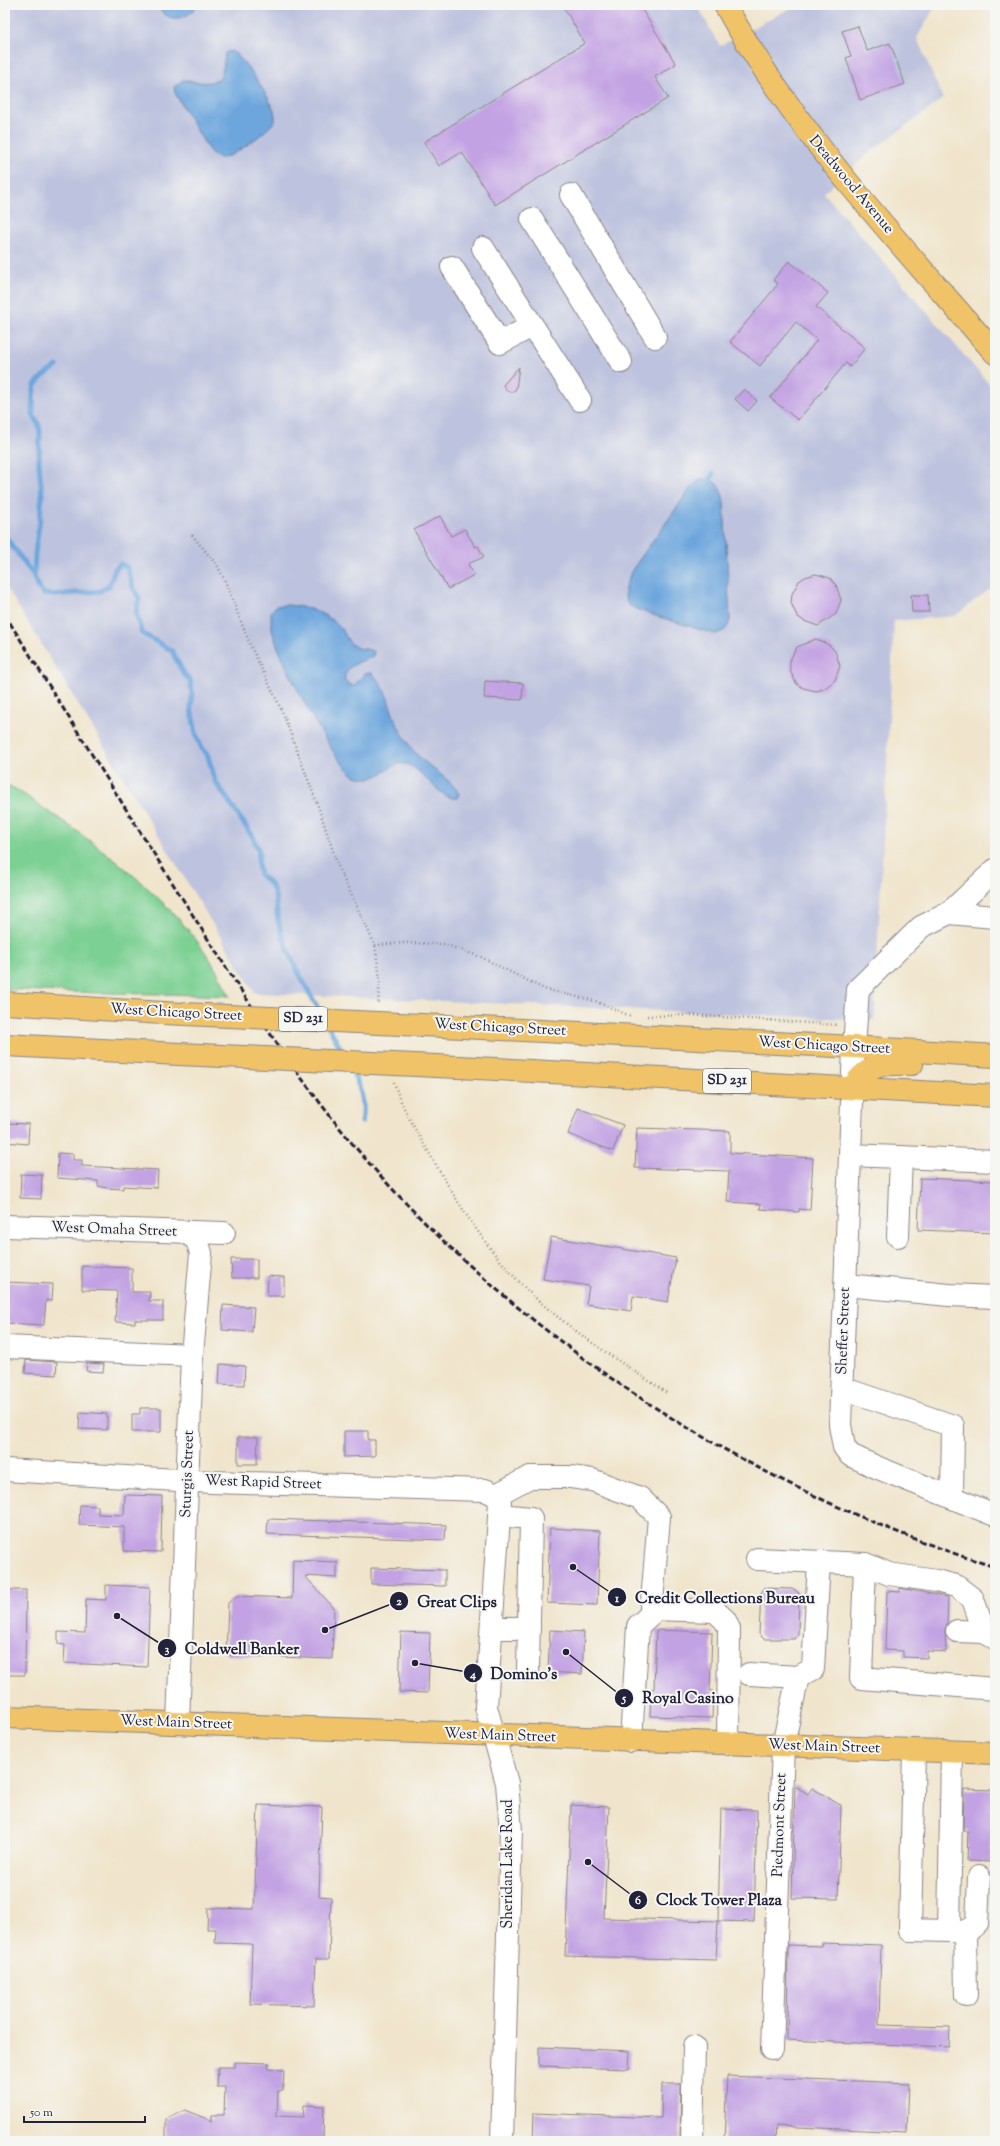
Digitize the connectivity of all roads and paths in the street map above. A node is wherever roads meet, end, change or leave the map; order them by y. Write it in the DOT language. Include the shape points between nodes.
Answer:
graph roads {
  1 [pos="725,5"];
  2 [pos="571,195"];
  3 [pos="532,219"];
  4 [pos="483,248"];
  5 [pos="452,267"];
  6 [pos="532,326"];
  7 [pos="655,336"];
  8 [pos="995,353"];
  9 [pos="621,362"];
  10 [pos="580,400"];
  11 [pos="192,535"];
  12 [pos="995,870"];
  13 [pos="949,913"];
  14 [pos="992,920"];
  15 [pos="375,945"];
  16 [pos="5,1003"];
  17 [pos="378,1012"];
  18 [pos="631,1016"];
  19 [pos="646,1016"];
  20 [pos="854,1037"];
  21 [pos="5,1044"];
  22 [pos="995,1055"];
  23 [pos="995,1063"];
  24 [pos="392,1075"];
  25 [pos="852,1088"];
  26 [pos="995,1096"];
  27 [pos="850,1154"];
  28 [pos="901,1156"];
  29 [pos="995,1160"];
  30 [pos="5,1226"];
  31 [pos="186,1232"];
  32 [pos="224,1233"];
  33 [pos="898,1236"];
  34 [pos="846,1285"];
  35 [pos="995,1297"];
  36 [pos="5,1347"];
  37 [pos="192,1355"];
  38 [pos="842,1388"];
  39 [pos="666,1392"];
  40 [pos="5,1470"];
  41 [pos="188,1481"];
  42 [pos="952,1497"];
  43 [pos="498,1505"];
  44 [pos="995,1515"];
  45 [pos="756,1559"];
  46 [pos="819,1562"];
  47 [pos="865,1564"];
  48 [pos="651,1609"];
  49 [pos="492,1628"];
  50 [pos="529,1628"];
  51 [pos="956,1631"];
  52 [pos="989,1635"];
  53 [pos="528,1670"];
  54 [pos="749,1674"];
  55 [pos="798,1677"];
  56 [pos="995,1689"];
  57 [pos="5,1717"];
  58 [pos="178,1723"];
  59 [pos="494,1736"];
  60 [pos="630,1741"];
  61 [pos="728,1744"];
  62 [pos="783,1746"];
  63 [pos="914,1750"];
  64 [pos="952,1752"];
  65 [pos="995,1753"];
  66 [pos="978,1877"];
  67 [pos="957,1931"];
  68 [pos="966,1996"];
  69 [pos="694,2047"];
  70 [pos="772,2049"];
  71 [pos="502,2141"];
  72 [pos="692,2141"];
  1 -- 8 [label="main road, Deadwood Avenue" via="761,66 806,130"];
  2 -- 7 [label="street"];
  3 -- 9 [label="street"];
  4 -- 6 [label="street"];
  5 -- 6 [label="street" via="500,343"];
  6 -- 10 [label="street"];
  11 -- 15 [label="path" via="217,565 225,581 251,647 282,711 339,869"];
  12 -- 13 [label="street"];
  13 -- 14 [label="street"];
  13 -- 20 [label="street, Sheffer Street" via="920,927 858,989"];
  15 -- 17 [label="path" via="380,979"];
  15 -- 18 [label="path" via="444,944 481,957 544,989 595,1001"];
  16 -- 20 [label="main road, West Chicago Street / SD 231, bridge" via="443,1026"];
  19 -- 20 [label="path" via="690,1015"];
  20 -- 22 [label="main road, West Chicago Street / SD 231" via="967,1056"];
  20 -- 25 [label="street, Sheffer Street"];
  21 -- 25 [label="main road, SD 231, bridge"];
  23 -- 25 [label="main road" via="967,1067 888,1063 871,1068 859,1077"];
  24 -- 39 [label="path" via="416,1131 462,1211 488,1246 527,1290 562,1320"];
  25 -- 26 [label="main road, SD 231"];
  25 -- 27 [label="street, Sheffer Street"];
  27 -- 28 [label="street"];
  27 -- 34 [label="street, Sheffer Street"];
  28 -- 29 [label="street"];
  28 -- 33 [label="street"];
  30 -- 31 [label="street, West Omaha Street"];
  31 -- 32 [label="street, West Omaha Street"];
  31 -- 37 [label="street, Sturgis Street" via="197,1240 201,1253"];
  34 -- 35 [label="street"];
  34 -- 38 [label="street, Sheffer Street"];
  36 -- 37 [label="street"];
  37 -- 41 [label="street, Sturgis Street"];
  38 -- 42 [label="street, Sheffer Street" via="841,1436 850,1454"];
  38 -- 42 [label="street" via="953,1426"];
  40 -- 41 [label="street, West Rapid Street"];
  41 -- 43 [label="street, West Rapid Street" via="485,1490"];
  41 -- 58 [label="street, Sturgis Street"];
  42 -- 44 [label="street, Sheffer Street"];
  43 -- 48 [label="street" via="530,1477 592,1480 640,1498 659,1517"];
  43 -- 49 [label="street, Sheridan Lake Road"];
  43 -- 50 [label="street, West Rapid Street" via="531,1518"];
  45 -- 46 [label="street"];
  46 -- 47 [label="street"];
  46 -- 55 [label="street" via="813,1669"];
  47 -- 52 [label="street" via="889,1574 956,1586 973,1599"];
  47 -- 56 [label="street" via="861,1678"];
  48 -- 60 [label="street" via="651,1614 638,1626"];
  48 -- 61 [label="street" via="715,1611 725,1620 728,1629"];
  49 -- 50 [label="street"];
  49 -- 59 [label="street, Sheridan Lake Road" via="486,1707"];
  50 -- 53 [label="street"];
  51 -- 52 [label="street"];
  54 -- 55 [label="street"];
  55 -- 62 [label="street, Piedmont Street"];
  57 -- 58 [label="main road, West Main Street"];
  58 -- 59 [label="main road, West Main Street"];
  59 -- 60 [label="main road, West Main Street"];
  59 -- 71 [label="street, Sheridan Lake Road" via="507,1783 511,1830"];
  60 -- 61 [label="main road, West Main Street"];
  61 -- 62 [label="main road, West Main Street"];
  62 -- 63 [label="main road, West Main Street"];
  62 -- 70 [label="street, Piedmont Street"];
  63 -- 64 [label="main road, West Main Street"];
  63 -- 67 [label="street" via="910,1930"];
  64 -- 65 [label="main road, West Main Street"];
  64 -- 67 [label="street"];
  66 -- 67 [label="street" via="977,1924"];
  67 -- 68 [label="street"];
  69 -- 72 [label="street"];
}
